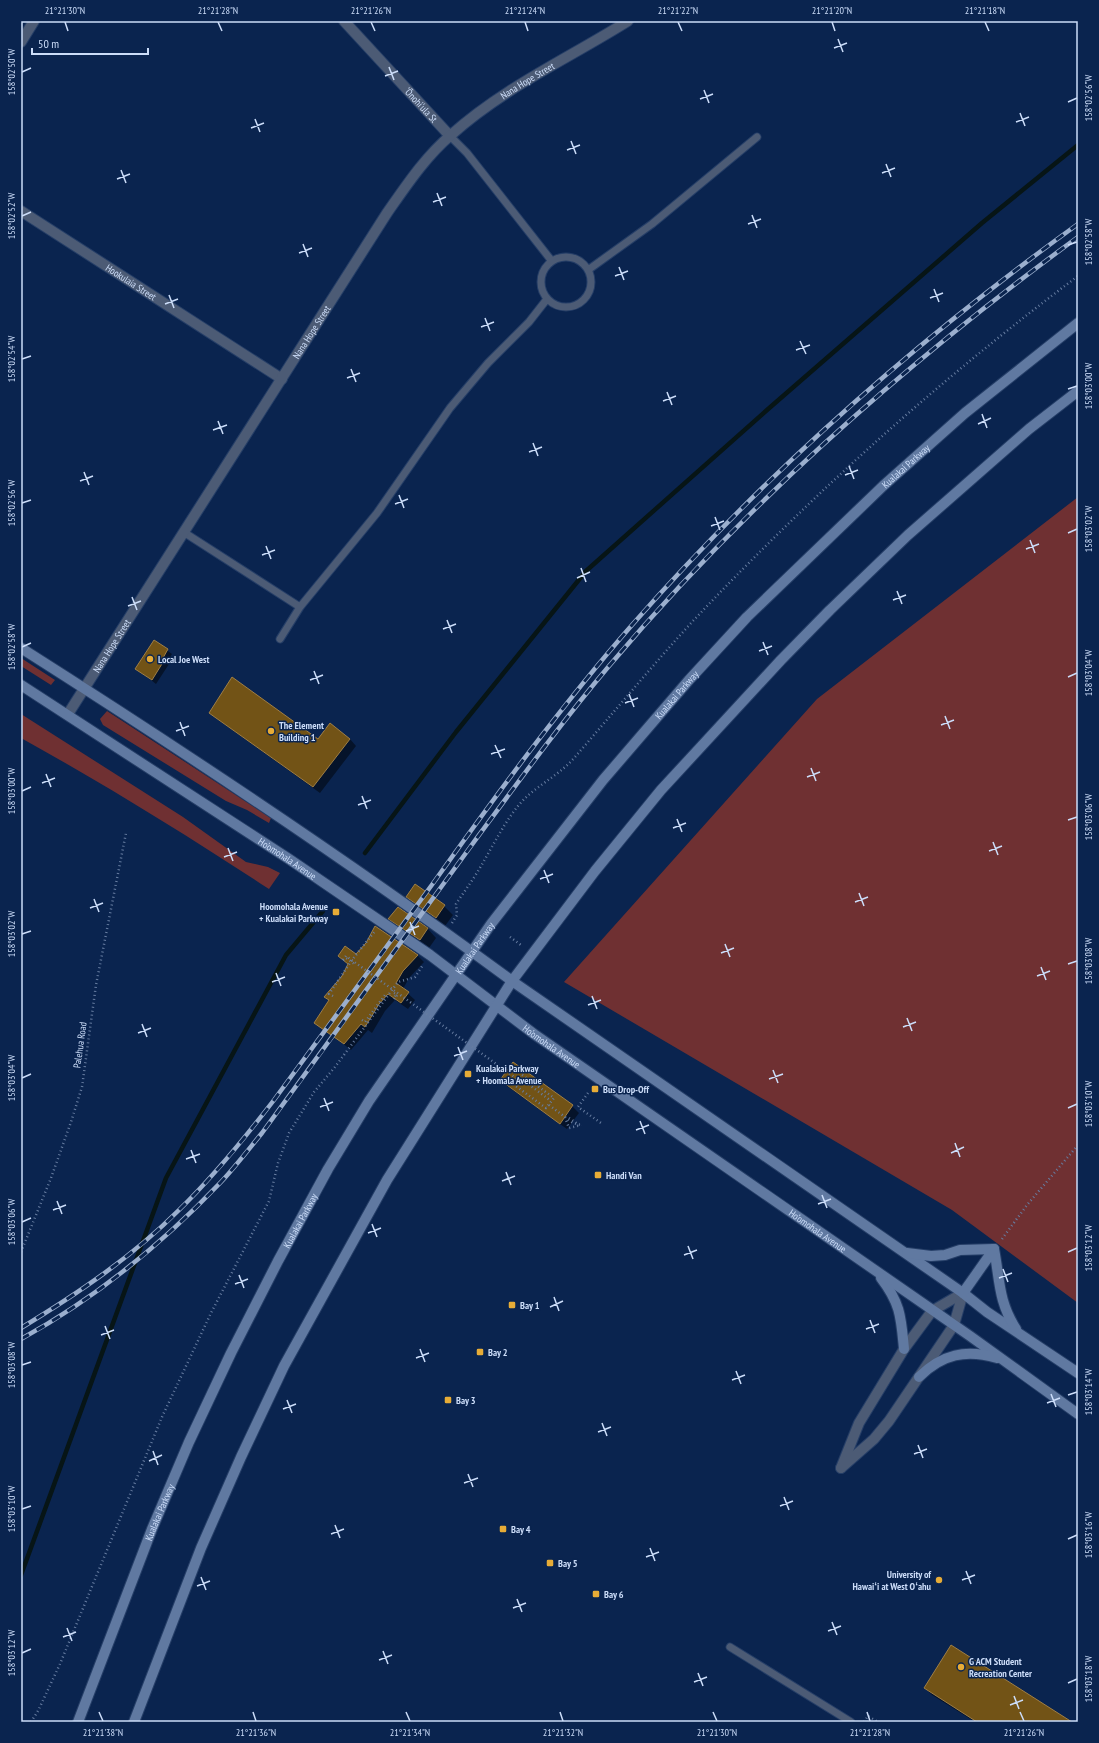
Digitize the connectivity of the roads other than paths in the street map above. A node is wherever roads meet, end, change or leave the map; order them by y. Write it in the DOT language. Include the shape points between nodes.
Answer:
graph roads {
  1 [pos="34,21"];
  2 [pos="344,21"];
  3 [pos="628,21"];
  4 [pos="21,42"];
  5 [pos="450,136"];
  6 [pos="757,137"];
  7 [pos="21,211"];
  8 [pos="551,260"];
  9 [pos="588,270"];
  10 [pos="547,300"];
  11 [pos="1078,323"];
  12 [pos="282,379"];
  13 [pos="1078,391"];
  14 [pos="185,533"];
  15 [pos="300,607"];
  16 [pos="280,639"];
  17 [pos="21,648"];
  18 [pos="21,685"];
  19 [pos="84,688"];
  20 [pos="68,714"];
  21 [pos="472,952"];
  22 [pos="456,975"];
  23 [pos="512,981"];
  24 [pos="496,1005"];
  25 [pos="994,1249"];
  26 [pos="901,1250"];
  27 [pos="875,1270"];
  28 [pos="963,1292"];
  29 [pos="932,1311"];
  30 [pos="954,1325"];
  31 [pos="1017,1332"];
  32 [pos="904,1349"];
  33 [pos="1003,1359"];
  34 [pos="1078,1373"];
  35 [pos="919,1377"];
  36 [pos="1078,1414"];
  37 [pos="730,1648"];
  38 [pos="78,1722"];
  39 [pos="134,1722"];
  40 [pos="851,1722"];
  1 -- 4 [label="street"];
  2 -- 5 [label="street, ‘Ōnohi‘ula St"];
  3 -- 5 [label="street, Nana Hope Street" via="508,92"];
  5 -- 8 [label="lane" via="467,153"];
  5 -- 12 [label="street, Nana Hope Street" via="404,189"];
  6 -- 9 [label="lane" via="652,224"];
  7 -- 12 [label="street, Hookulaia Street"];
  8 -- 9 [label="lane" via="568,256 577,259"];
  8 -- 10 [label="lane" via="545,266 540,283"];
  9 -- 10 [label="lane" via="591,285 589,293 578,304 563,308"];
  10 -- 15 [label="lane" via="450,408 377,513"];
  11 -- 21 [label="main road, Kualakai Parkway" via="965,413 883,486 747,617 684,685 603,780 516,890"];
  12 -- 14 [label="street, Nana Hope Street"];
  13 -- 23 [label="main road" via="1029,429 908,535 780,660 656,795"];
  14 -- 15 [label="lane"];
  14 -- 19 [label="street, Nana Hope Street"];
  15 -- 16 [label="lane"];
  17 -- 19 [label="main road"];
  18 -- 20 [label="main road, Ho’omohala Avenue"];
  19 -- 20 [label="street, Nana Hope Street"];
  19 -- 21 [label="main road" via="269,810"];
  20 -- 22 [label="main road, Ho’omohala Avenue" via="325,883"];
  21 -- 22 [label="main road, Kualakai Parkway"];
  21 -- 23 [label="main road"];
  22 -- 24 [label="main road, Ho’omohala Avenue"];
  22 -- 38 [label="main road, Kualakai Parkway" via="369,1101 328,1169 242,1332 189,1442"];
  23 -- 24 [label="main road"];
  23 -- 26 [label="main road"];
  24 -- 27 [label="main road, Ho’omohala Avenue"];
  24 -- 39 [label="main road" via="387,1180 284,1366 201,1548"];
  25 -- 26 [label="main road" via="960,1250 931,1256"];
  25 -- 28 [label="main road"];
  25 -- 31 [label="main road" via="1001,1298"];
  26 -- 28 [label="main road"];
  27 -- 29 [label="main road, Ho’omohala Avenue"];
  27 -- 32 [label="main road" via="899,1307"];
  28 -- 29 [label="street"];
  28 -- 30 [label="street"];
  28 -- 31 [label="main road"];
  29 -- 30 [label="main road, Ho’omohala Avenue"];
  29 -- 32 [label="street"];
  30 -- 33 [label="main road, Ho’omohala Avenue"];
  30 -- 35 [label="street"];
  31 -- 34 [label="main road"];
  32 -- 35 [label="street" via="859,1423 841,1468 874,1439"];
  33 -- 35 [label="main road" via="974,1354 956,1355 938,1361"];
  33 -- 36 [label="main road, Ho’omohala Avenue"];
  37 -- 40 [label="lane"];
}
